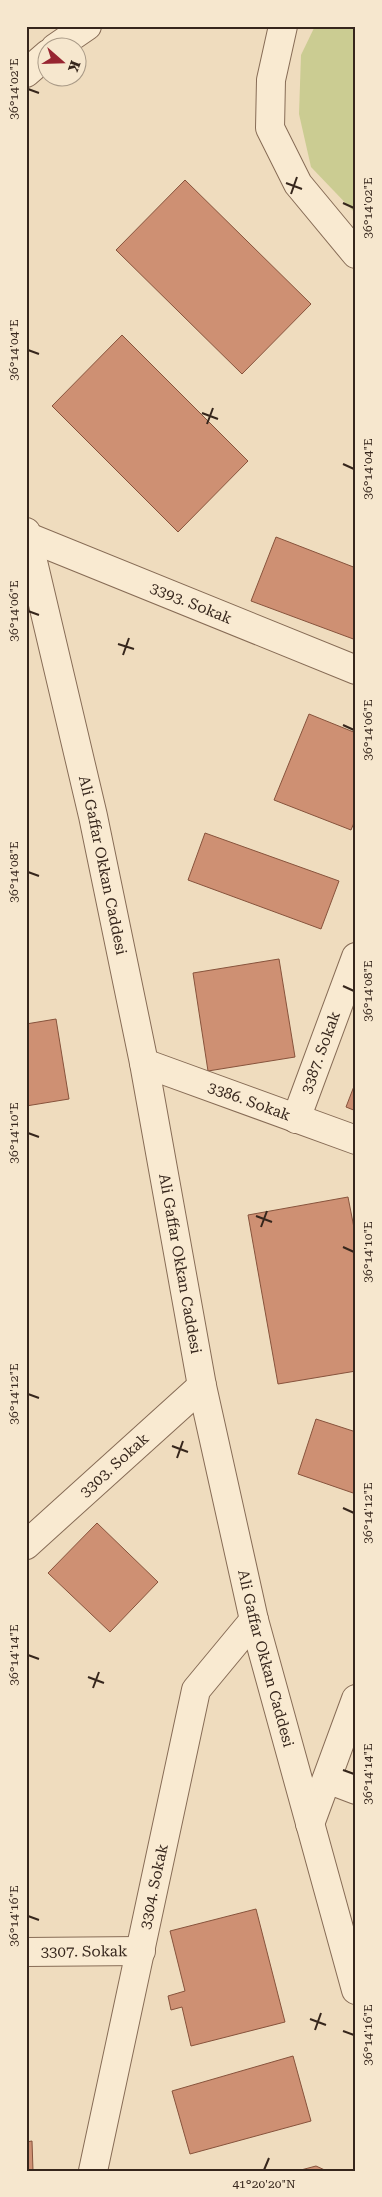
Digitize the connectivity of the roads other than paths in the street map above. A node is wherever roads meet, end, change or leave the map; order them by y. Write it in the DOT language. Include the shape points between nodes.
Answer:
graph roads {
  1 [pos="87,26"];
  2 [pos="283,26"];
  3 [pos="70,38"];
  4 [pos="38,63"];
  5 [pos="26,73"];
  6 [pos="356,254"];
  7 [pos="27,535"];
  8 [pos="356,670"];
  9 [pos="356,957"];
  10 [pos="144,1063"];
  11 [pos="296,1119"];
  12 [pos="356,1140"];
  13 [pos="202,1386"];
  14 [pos="26,1545"];
  15 [pos="254,1620"];
  16 [pos="356,1699"];
  17 [pos="327,1779"];
  18 [pos="356,1790"];
  19 [pos="310,1824"];
  20 [pos="140,1951"];
  21 [pos="26,1952"];
  22 [pos="356,1990"];
  23 [pos="93,2171"];
  1 -- 3 [label="street"];
  2 -- 6 [label="street" via="271,80 270,128 298,184"];
  4 -- 5 [label="street"];
  7 -- 8 [label="street, 3393. Sokak"];
  7 -- 10 [label="street, Ali Gaffar Okkan Caddesi" via="93,816"];
  9 -- 11 [label="street, 3387. Sokak"];
  10 -- 11 [label="street, 3386. Sokak"];
  10 -- 13 [label="street, Ali Gaffar Okkan Caddesi"];
  11 -- 12 [label="street, 3386. Sokak"];
  13 -- 14 [label="street, 3303. Sokak"];
  13 -- 15 [label="street, Ali Gaffar Okkan Caddesi"];
  15 -- 19 [label="street, Ali Gaffar Okkan Caddesi"];
  15 -- 20 [label="street, 3304. Sokak" via="196,1690"];
  16 -- 17 [label="street"];
  17 -- 18 [label="street"];
  17 -- 19 [label="street"];
  19 -- 22 [label="street, Ali Gaffar Okkan Caddesi"];
  20 -- 21 [label="street, 3307. Sokak"];
  20 -- 23 [label="street, 3304. Sokak"];
}
